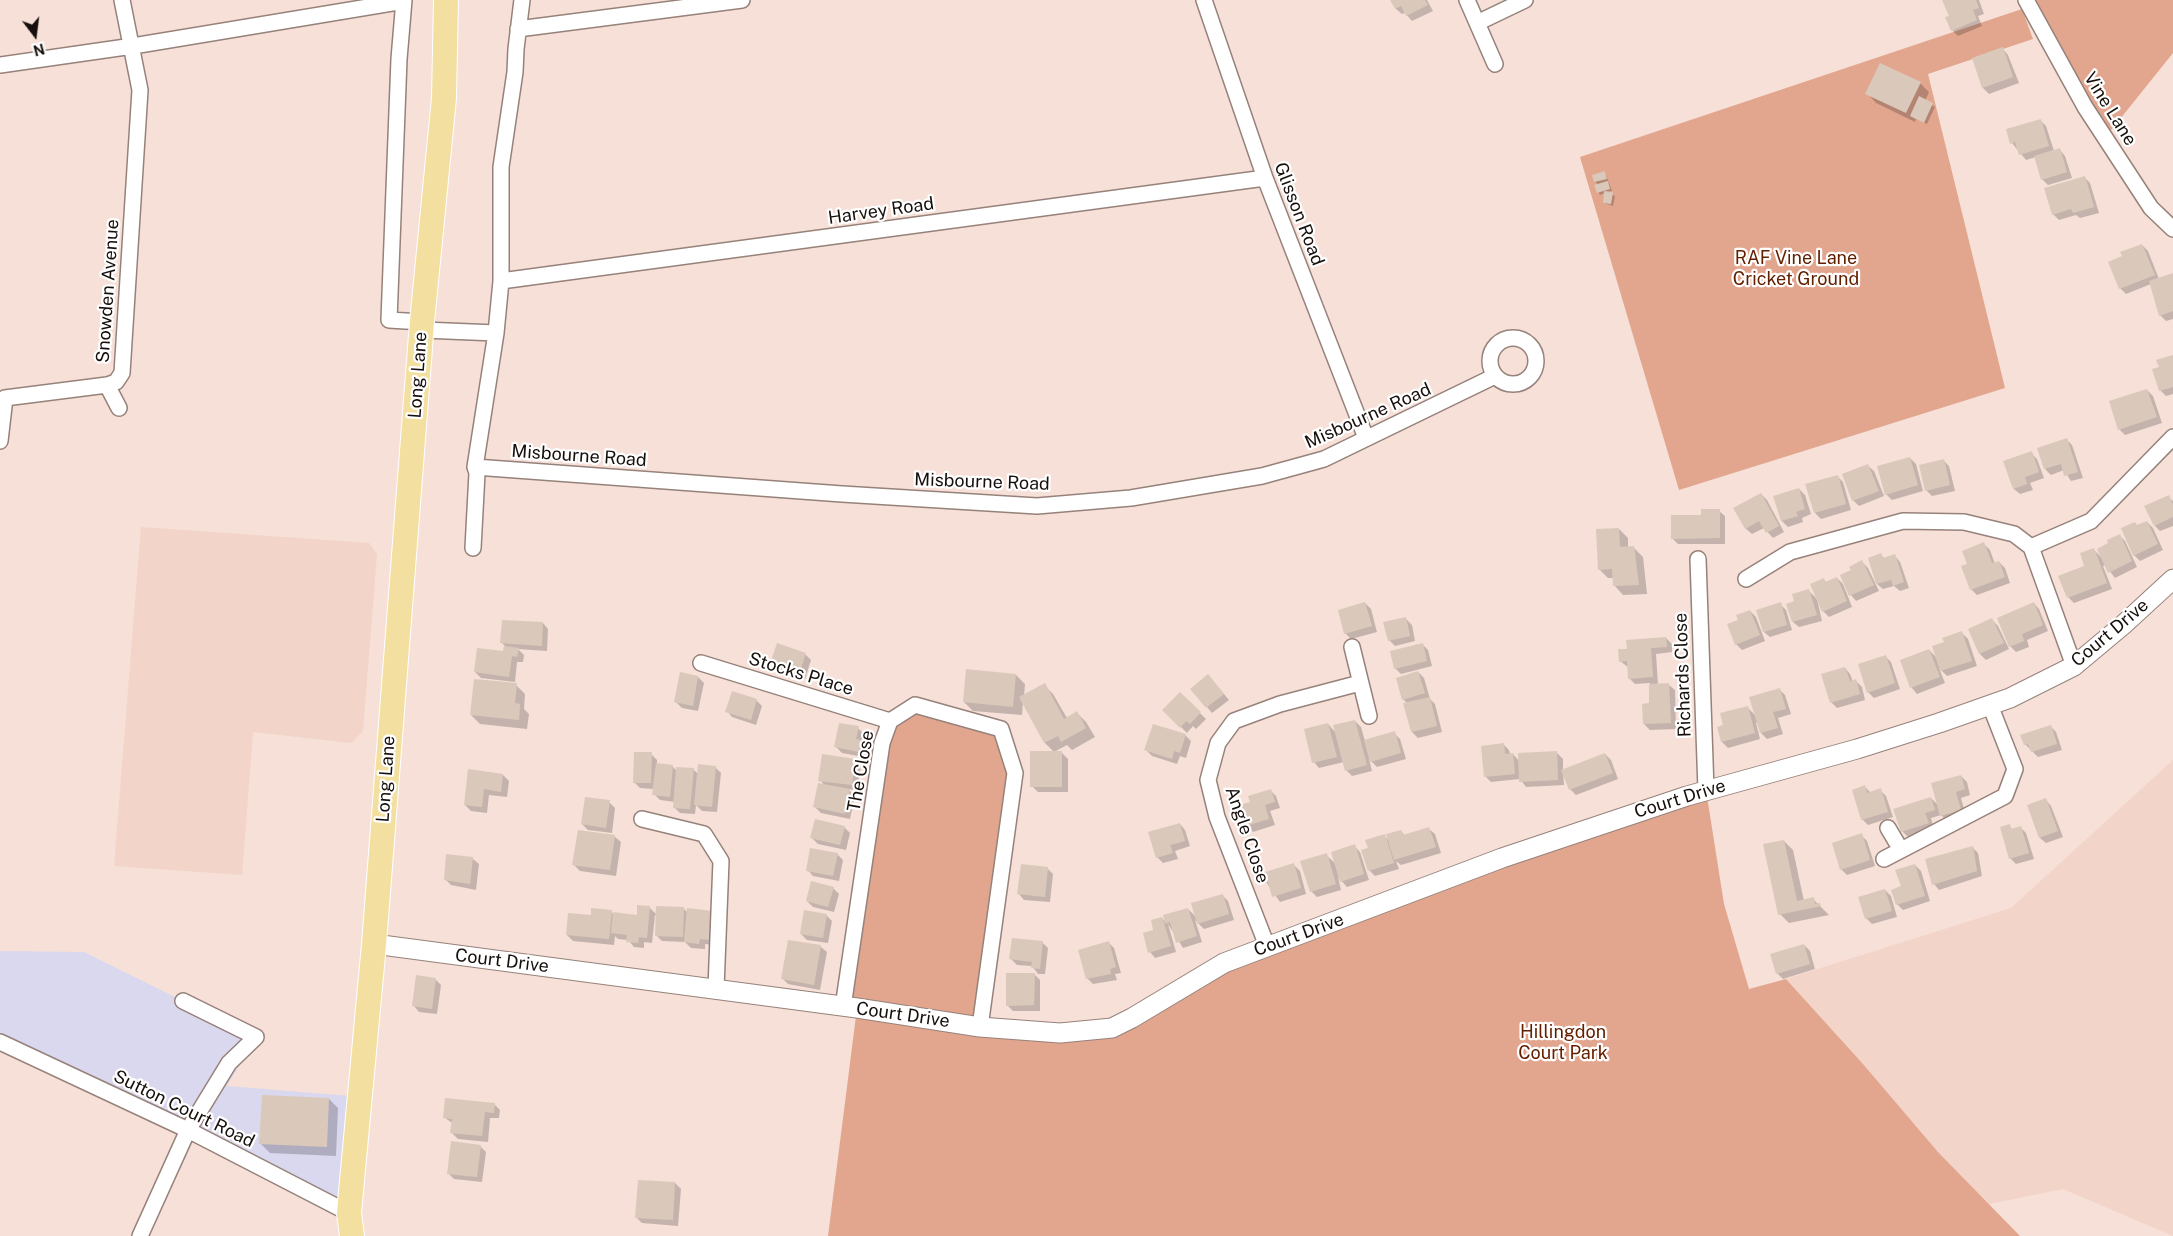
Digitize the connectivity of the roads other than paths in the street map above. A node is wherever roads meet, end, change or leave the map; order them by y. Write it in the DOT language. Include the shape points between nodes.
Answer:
graph roads {
  1 [pos="122,0"];
  2 [pos="404,0"];
  3 [pos="446,0"];
  4 [pos="522,0"];
  5 [pos="742,0"];
  6 [pos="1204,0"];
  7 [pos="1467,0"];
  8 [pos="1525,0"];
  9 [pos="2026,0"];
  10 [pos="1477,23"];
  11 [pos="518,29"];
  12 [pos="133,46"];
  13 [pos="1495,64"];
  14 [pos="0,65"];
  15 [pos="1265,178"];
  16 [pos="2173,229"];
  17 [pos="501,281"];
  18 [pos="422,326"];
  19 [pos="496,333"];
  20 [pos="1495,376"];
  21 [pos="107,385"];
  22 [pos="2,398"];
  23 [pos="119,408"];
  24 [pos="2173,437"];
  25 [pos="1366,438"];
  26 [pos="0,441"];
  27 [pos="475,467"];
  28 [pos="2031,547"];
  29 [pos="473,548"];
  30 [pos="1698,559"];
  31 [pos="1746,579"];
  32 [pos="2173,579"];
  33 [pos="1352,647"];
  34 [pos="700,663"];
  35 [pos="2074,666"];
  36 [pos="1360,682"];
  37 [pos="1990,705"];
  38 [pos="1369,716"];
  39 [pos="890,721"];
  40 [pos="1706,790"];
  41 [pos="642,819"];
  42 [pos="1888,828"];
  43 [pos="1901,850"];
  44 [pos="1884,859"];
  45 [pos="374,944"];
  46 [pos="1267,946"];
  47 [pos="716,988"];
  48 [pos="183,1001"];
  49 [pos="843,1007"];
  50 [pos="980,1027"];
  51 [pos="0,1042"];
  52 [pos="188,1130"];
  53 [pos="350,1224"];
  54 [pos="140,1236"];
  1 -- 12 [label="street, Snowden Avenue"];
  2 -- 12 [label="street"];
  2 -- 18 [label="street, Long Lane" via="389,320"];
  3 -- 18 [label="main road, Long Lane" via="444,98"];
  4 -- 11 [label="street"];
  5 -- 11 [label="street"];
  6 -- 15 [label="street, Glisson Road"];
  7 -- 10 [label="street"];
  8 -- 10 [label="street"];
  9 -- 16 [label="street, Vine Lane" via="2085,107 2151,208"];
  10 -- 13 [label="street"];
  11 -- 17 [label="street" via="501,167"];
  12 -- 14 [label="street"];
  12 -- 21 [label="street, Snowden Avenue" via="140,90 122,373 116,382"];
  15 -- 17 [label="street, Harvey Road"];
  15 -- 25 [label="street, Glisson Road"];
  17 -- 19 [label="street"];
  18 -- 19 [label="street"];
  18 -- 45 [label="main road, Long Lane"];
  19 -- 27 [label="street"];
  20 -- 25 [label="street, Misbourne Road"];
  21 -- 22 [label="street, Snowden Avenue"];
  21 -- 23 [label="street"];
  22 -- 26 [label="street, Snowden Avenue"];
  24 -- 28 [label="street" via="2091,521"];
  25 -- 27 [label="street, Misbourne Road" via="1324,459 1262,476 1131,498 1037,506"];
  27 -- 29 [label="street"];
  28 -- 31 [label="street" via="2014,534 1964,522 1903,521 1790,552"];
  28 -- 35 [label="street"];
  30 -- 40 [label="street, Richards Close"];
  32 -- 35 [label="street, Court Drive"];
  33 -- 36 [label="street"];
  34 -- 39 [label="street, Stocks Place"];
  35 -- 37 [label="street, Court Drive"];
  36 -- 38 [label="street"];
  36 -- 46 [label="street, Angle Close" via="1280,704 1234,721 1218,743 1208,780 1217,817"];
  37 -- 40 [label="street, Court Drive" via="1857,749"];
  37 -- 43 [label="street" via="2015,769 2005,796"];
  39 -- 49 [label="street, The Close" via="882,743"];
  39 -- 50 [label="street, The Close" via="915,705 1001,729 1015,773"];
  40 -- 46 [label="street, Court Drive" via="1502,858"];
  41 -- 47 [label="street" via="704,834 721,861"];
  42 -- 43 [label="street"];
  43 -- 44 [label="street"];
  45 -- 47 [label="street, Court Drive"];
  45 -- 53 [label="main road, Long Lane"];
  46 -- 50 [label="street, Court Drive" via="1224,963 1112,1028 1060,1033"];
  47 -- 49 [label="street, Court Drive"];
  48 -- 52 [label="street" via="256,1037 229,1063"];
  49 -- 50 [label="street, Court Drive"];
  51 -- 52 [label="street, Sutton Court Road"];
  52 -- 53 [label="street, Sutton Court Road"];
  52 -- 54 [label="street"];
}
